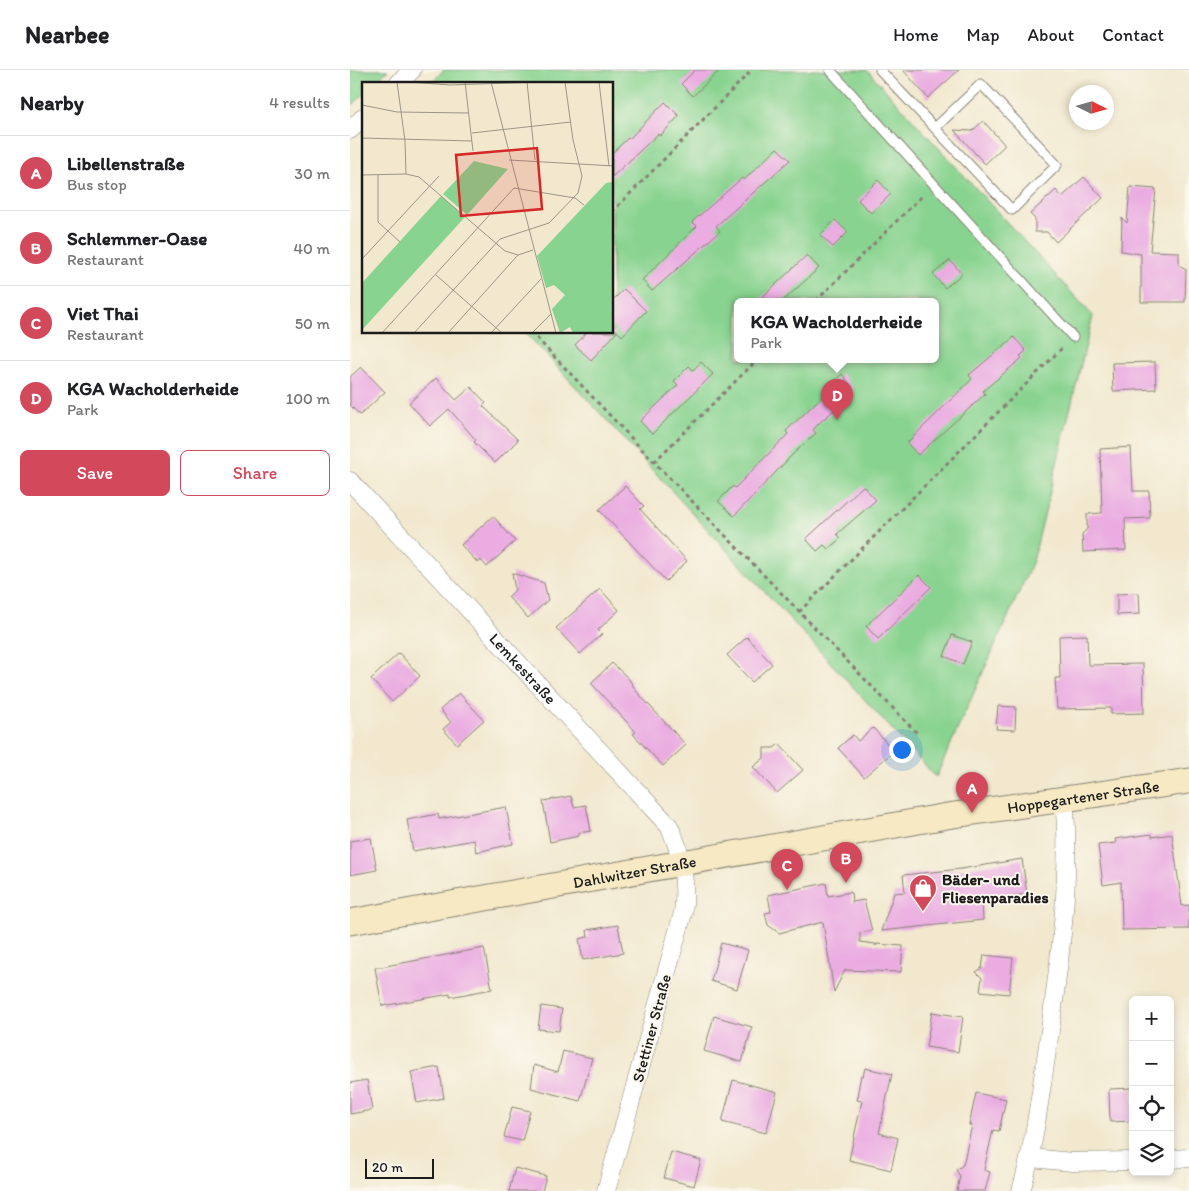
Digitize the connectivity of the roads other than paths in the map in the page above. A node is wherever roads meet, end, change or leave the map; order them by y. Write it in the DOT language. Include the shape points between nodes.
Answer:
graph roads {
  1 [pos="412,70"];
  2 [pos="830,70"];
  3 [pos="880,70"];
  4 [pos="400,82"];
  5 [pos="362,119"];
  6 [pos="935,128"];
  7 [pos="350,130"];
  8 [pos="1073,336"];
  9 [pos="350,481"];
  10 [pos="1189,781"];
  11 [pos="1064,798"];
  12 [pos="918,821"];
  13 [pos="681,863"];
  14 [pos="350,922"];
  15 [pos="1031,1158"];
  16 [pos="1189,1158"];
  17 [pos="1174,1159"];
  18 [pos="1129,1161"];
  19 [pos="606,1191"];
  20 [pos="1021,1191"];
  1 -- 4 [label="street"];
  2 -- 8 [label="lane"];
  3 -- 6 [label="lane"];
  5 -- 7 [label="street"];
  6 -- 6 [label="lane" via="1012,210 1057,165 981,84"];
  9 -- 13 [label="street, Lemkestraße" via="669,826"];
  10 -- 11 [label="main road, Hoppegartener Straße"];
  11 -- 12 [label="main road, Hoppegartener Straße"];
  11 -- 15 [label="street" via="1065,888 1059,958"];
  12 -- 13 [label="main road, Dahlwitzer Straße"];
  13 -- 14 [label="main road, Dahlwitzer Straße"];
  13 -- 19 [label="street, Stettiner Straße" via="685,894 683,912"];
  15 -- 18 [label="street" via="1072,1162"];
  15 -- 20 [label="street"];
  16 -- 17 [label="street"];
}
